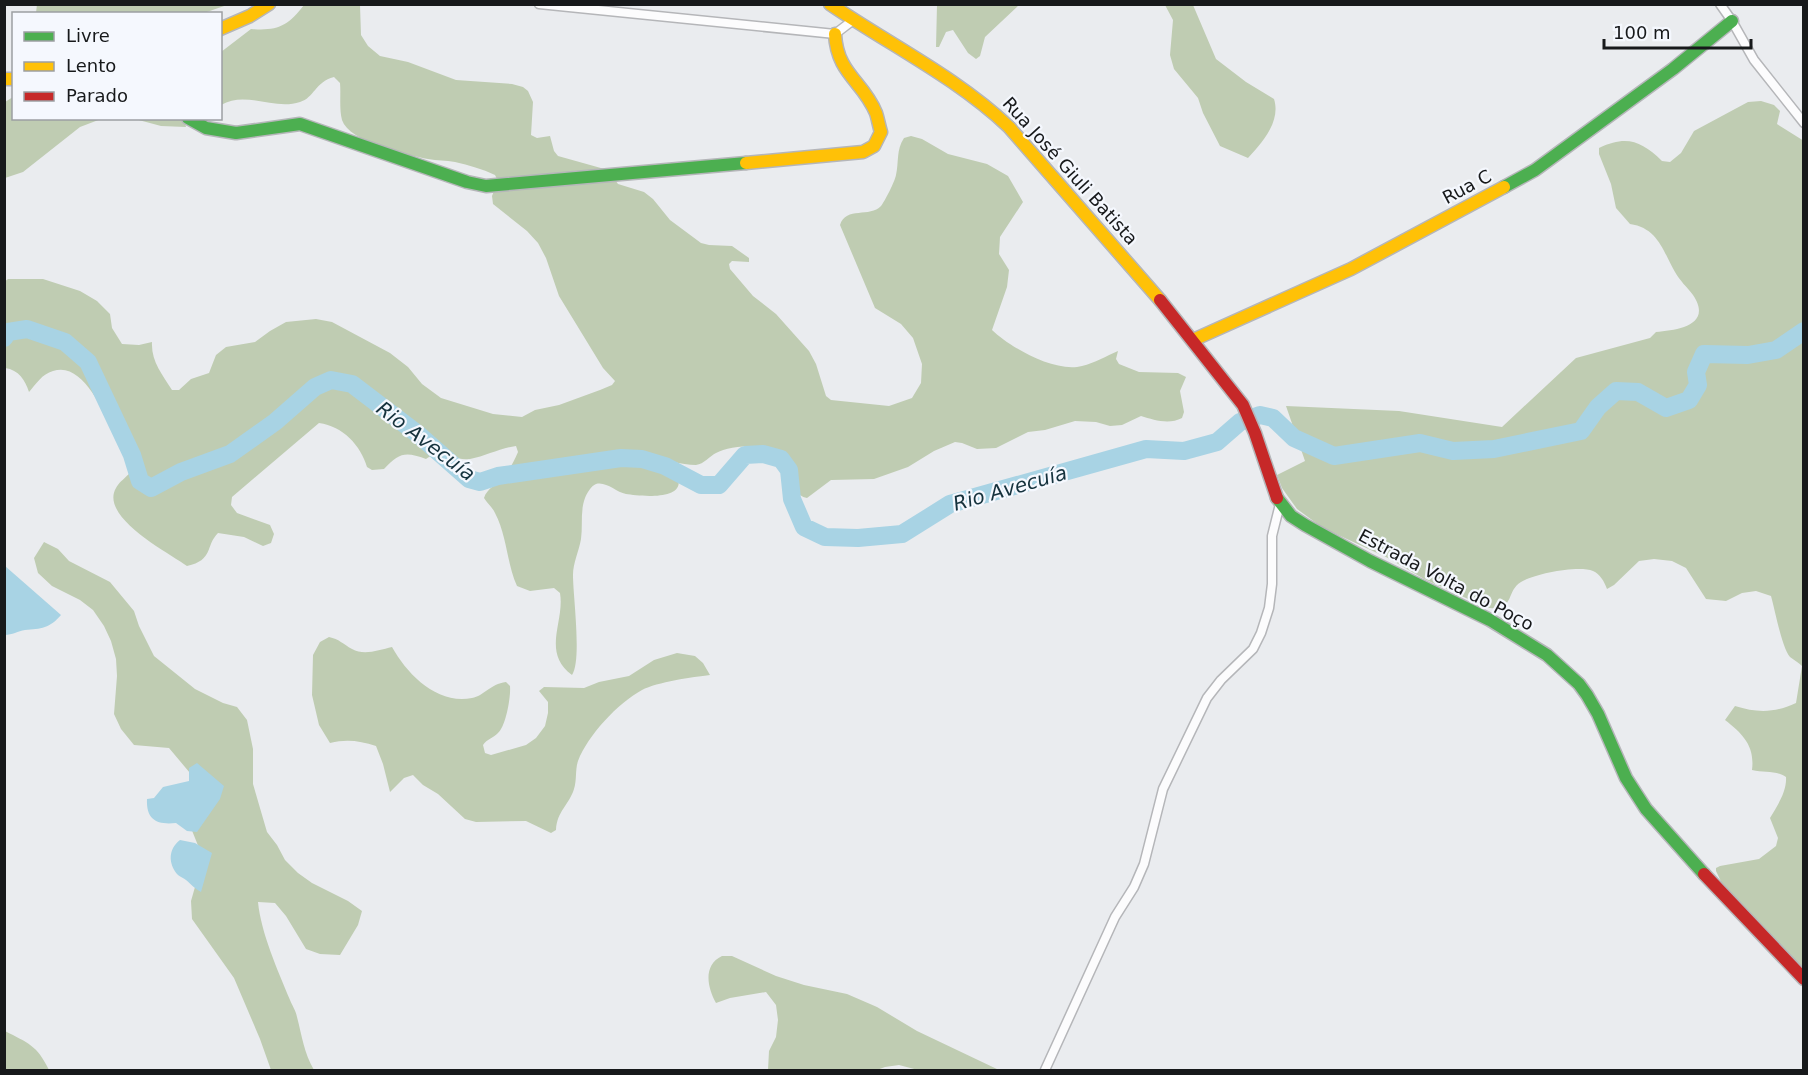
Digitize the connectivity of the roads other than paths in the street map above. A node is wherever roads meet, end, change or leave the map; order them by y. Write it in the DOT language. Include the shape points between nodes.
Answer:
graph roads {
  1 [pos="269,4"];
  2 [pos="539,4"];
  3 [pos="830,4"];
  4 [pos="1720,4"];
  5 [pos="852,21"];
  6 [pos="1732,21"];
  7 [pos="222,28"];
  8 [pos="835,34"];
  9 [pos="192,120"];
  10 [pos="1803,123"];
  11 [pos="1193,340"];
  12 [pos="1243,405"];
  13 [pos="1280,504"];
  14 [pos="1803,979"];
  15 [pos="1045,1071"];
  1 -- 7 [label="street"];
  2 -- 8 [label="street"];
  3 -- 5 [label="street, Rua José Giuli Batista"];
  4 -- 6 [label="street"];
  5 -- 8 [label="street"];
  5 -- 11 [label="street, Rua José Giuli Batista" via="949,78 990,108"];
  6 -- 10 [label="street" via="1754,60"];
  6 -- 11 [label="street, Rua C" via="1645,90 1526,175 1351,269"];
  8 -- 9 [label="street" via="835,47 847,74 875,112 881,132 874,146 863,152 486,186 300,124 236,133 206,128"];
  11 -- 12 [label="street, Rua José Giuli Batista"];
  12 -- 13 [label="street, Estrada Volta do Poço"];
  13 -- 14 [label="street, Estrada Volta do Poço" via="1305,525 1510,631 1565,671 1587,695 1626,778 1646,809"];
  13 -- 15 [label="street" via="1272,536 1269,608 1261,633 1253,649 1207,698 1163,789 1144,864 1114,917"];
}
